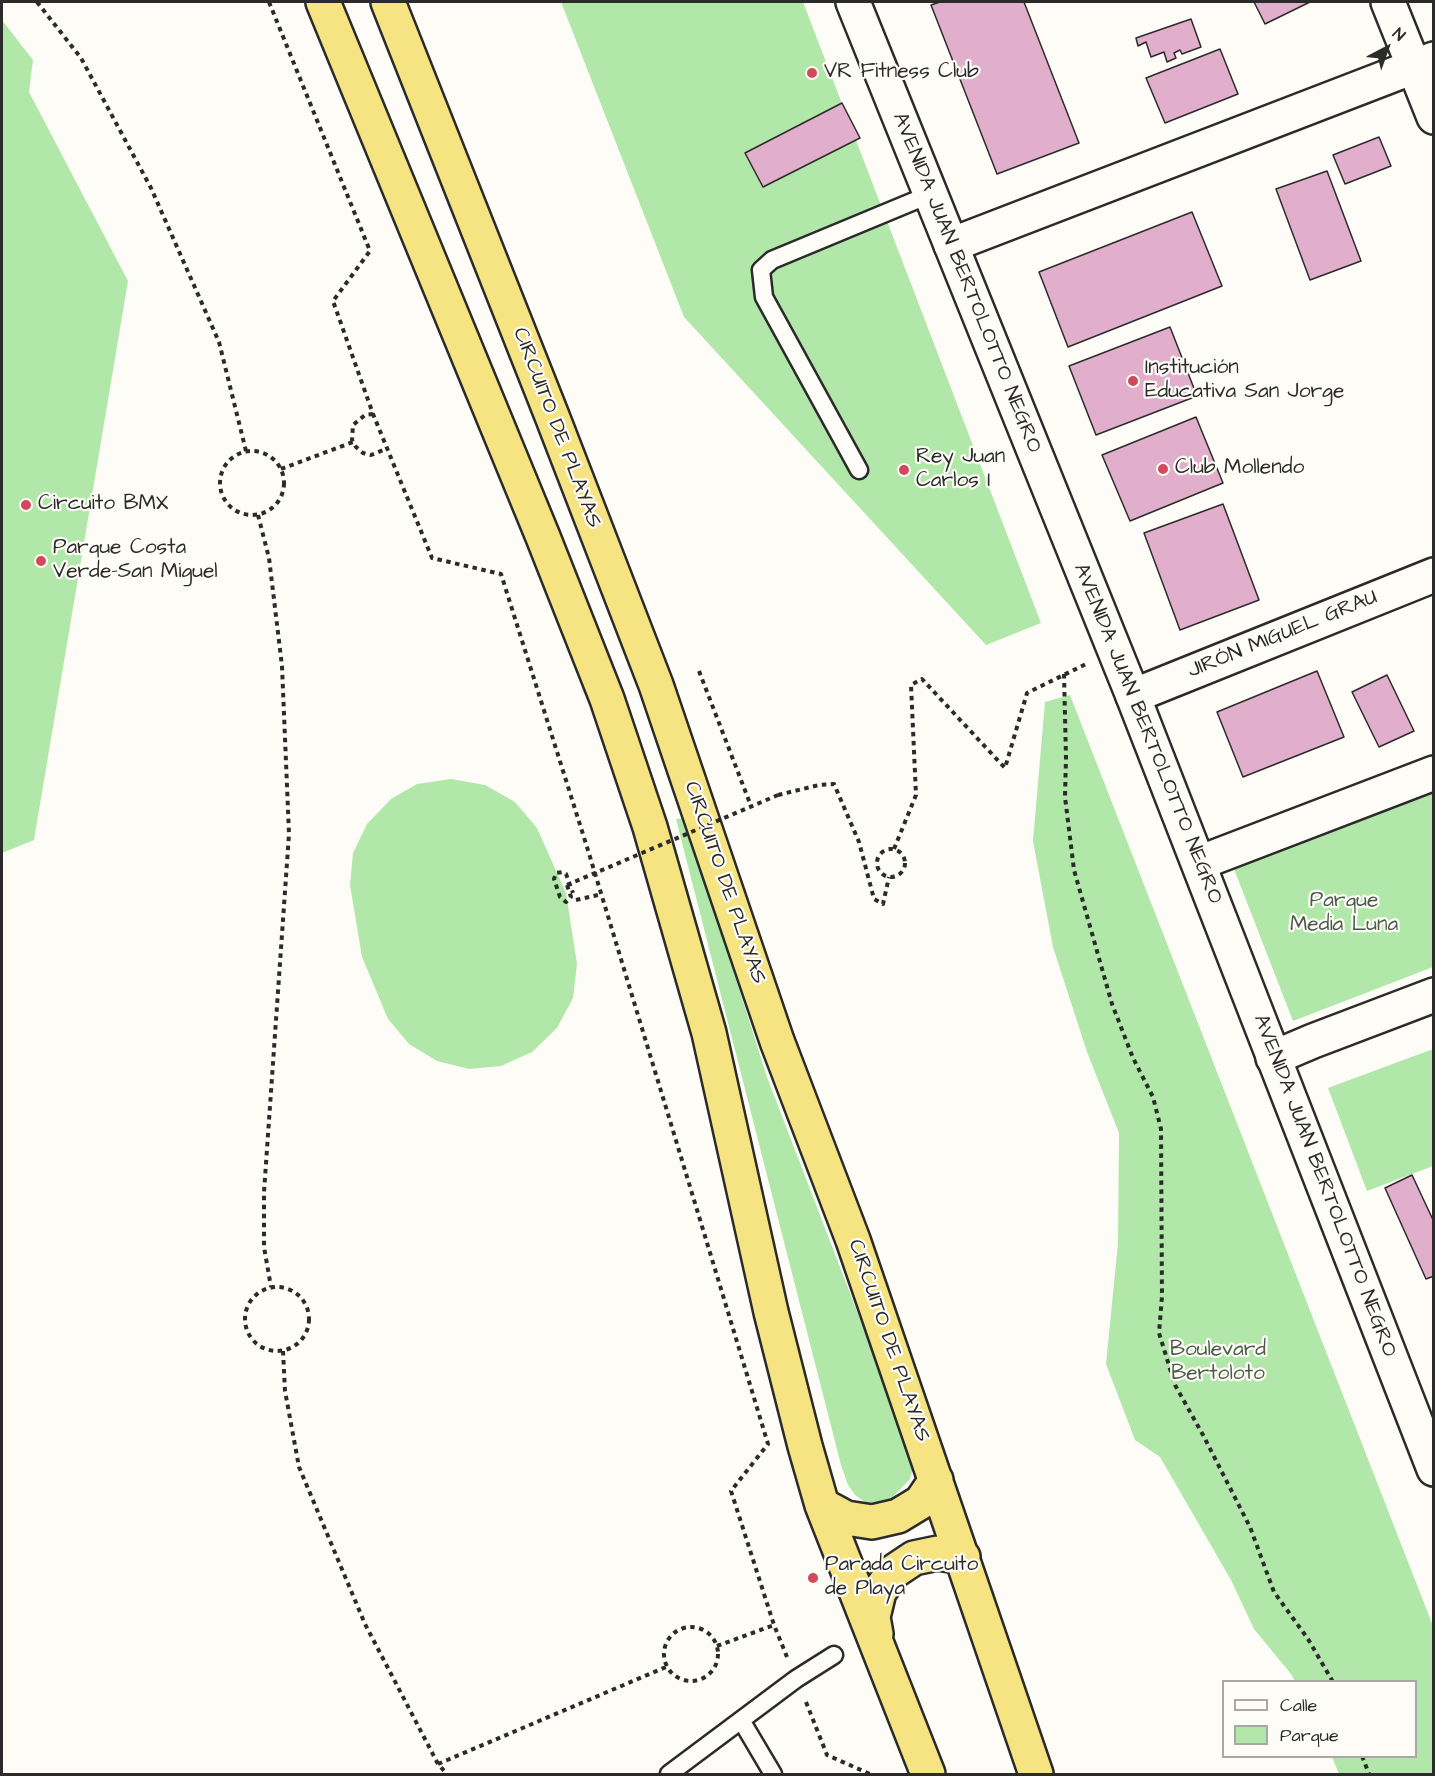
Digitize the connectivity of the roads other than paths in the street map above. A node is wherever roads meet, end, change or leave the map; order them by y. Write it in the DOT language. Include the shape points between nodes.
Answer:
graph roads {
  1 [pos="323,2"];
  2 [pos="388,2"];
  3 [pos="853,2"];
  4 [pos="1388,2"];
  5 [pos="1424,62"];
  6 [pos="1434,117"];
  7 [pos="931,194"];
  8 [pos="951,245"];
  9 [pos="859,470"];
  10 [pos="1434,575"];
  11 [pos="1133,696"];
  12 [pos="1434,773"];
  13 [pos="1199,863"];
  14 [pos="1434,995"];
  15 [pos="1273,1058"];
  16 [pos="1434,1468"];
  17 [pos="936,1480"];
  18 [pos="822,1505"];
  19 [pos="963,1557"];
  20 [pos="877,1641"];
  21 [pos="834,1655"];
  22 [pos="741,1720"];
  23 [pos="669,1774"];
  24 [pos="773,1774"];
  25 [pos="928,1774"];
  26 [pos="1036,1774"];
  1 -- 18 [label="highway" via="556,570 607,699 650,827 710,1033 771,1312"];
  2 -- 17 [label="highway, CIRCUITO DE PLAYAS" via="656,685 777,1041 853,1240"];
  3 -- 7 [label="main road, AVENIDA JUAN BERTOLOTTO NEGRO"];
  4 -- 5 [label="main road"];
  5 -- 6 [label="main road"];
  5 -- 8 [label="main road"];
  7 -- 8 [label="main road, AVENIDA JUAN BERTOLOTTO NEGRO"];
  7 -- 9 [label="lane" via="772,260 761,270 764,297"];
  8 -- 11 [label="main road, AVENIDA JUAN BERTOLOTTO NEGRO"];
  10 -- 11 [label="main road, JIRÓN MIGUEL GRAU"];
  11 -- 13 [label="main road, AVENIDA JUAN BERTOLOTTO NEGRO"];
  12 -- 13 [label="main road"];
  13 -- 15 [label="main road, AVENIDA JUAN BERTOLOTTO NEGRO"];
  14 -- 15 [label="main road"];
  15 -- 16 [label="main road, AVENIDA JUAN BERTOLOTTO NEGRO"];
  17 -- 18 [label="highway" via="921,1502 898,1516 872,1522 846,1518"];
  17 -- 19 [label="highway, CIRCUITO DE PLAYAS"];
  18 -- 20 [label="highway"];
  19 -- 20 [label="highway" via="938,1553 914,1558 893,1572 879,1592 873,1617"];
  19 -- 26 [label="highway, CIRCUITO DE PLAYAS"];
  20 -- 25 [label="highway"];
  21 -- 22 [label="lane"];
  22 -- 23 [label="lane"];
  22 -- 24 [label="lane"];
}
